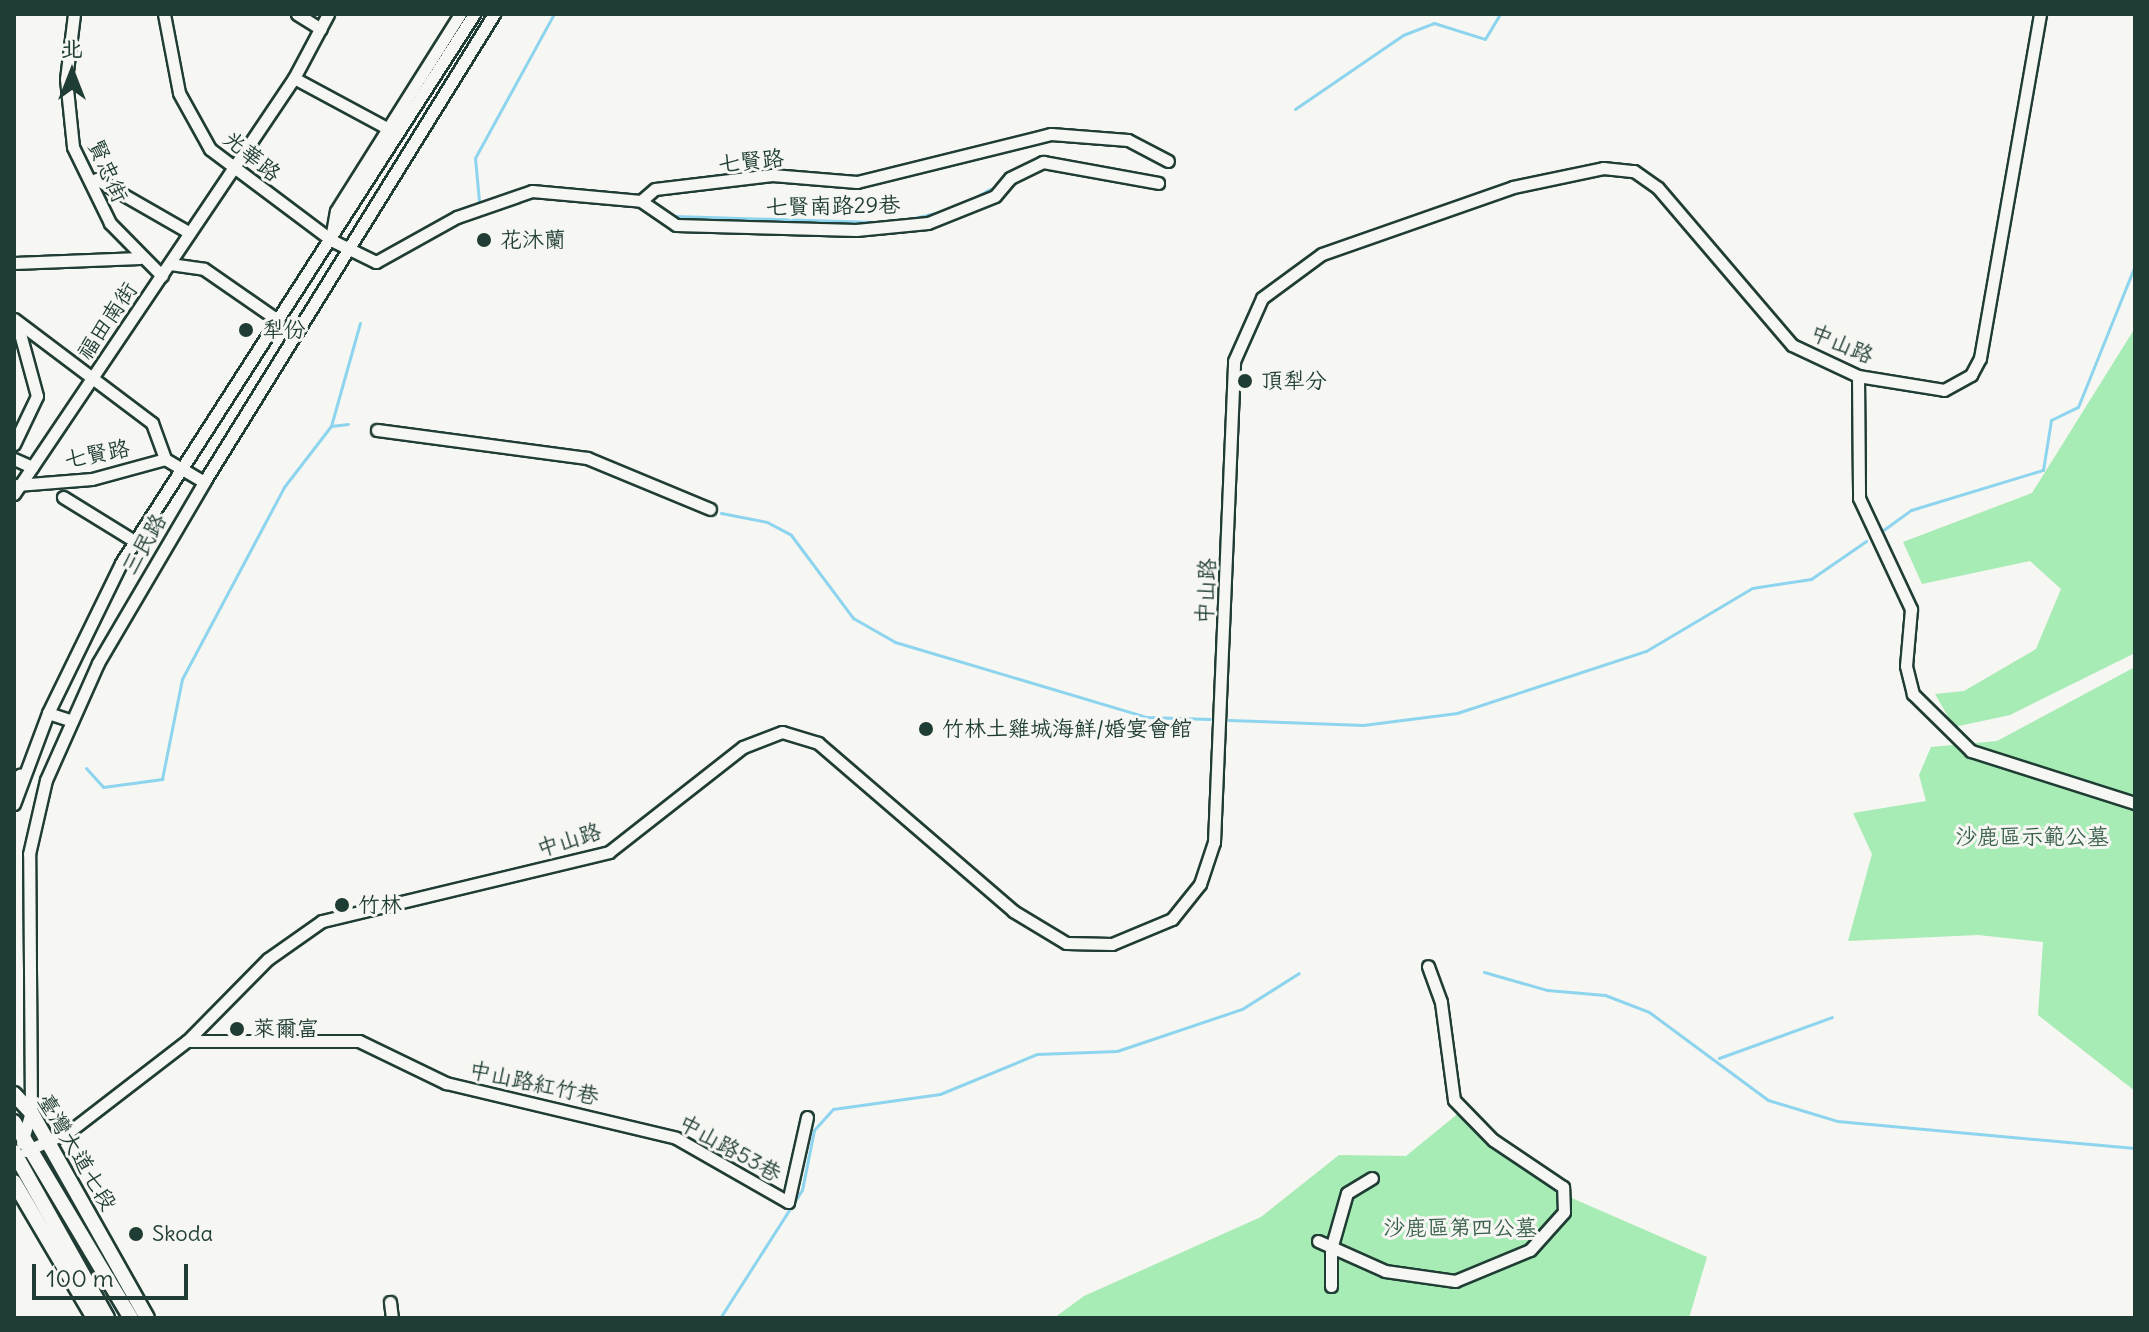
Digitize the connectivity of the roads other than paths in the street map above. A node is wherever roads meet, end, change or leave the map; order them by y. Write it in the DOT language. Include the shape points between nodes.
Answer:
graph roads {
  1 [pos="74,14"];
  2 [pos="164,14"];
  3 [pos="297,14"];
  4 [pos="328,14"];
  5 [pos="460,14"];
  6 [pos="474,14"];
  7 [pos="494,14"];
  8 [pos="2040,14"];
  9 [pos="321,29"];
  10 [pos="294,78"];
  11 [pos="387,128"];
  12 [pos="1168,161"];
  13 [pos="233,170"];
  14 [pos="96,179"];
  15 [pos="1158,183"];
  16 [pos="641,201"];
  17 [pos="190,233"];
  18 [pos="331,240"];
  19 [pos="350,248"];
  20 [pos="140,258"];
  21 [pos="14,263"];
  22 [pos="170,264"];
  23 [pos="162,276"];
  24 [pos="16,321"];
  25 [pos="279,321"];
  26 [pos="1858,376"];
  27 [pos="91,380"];
  28 [pos="377,430"];
  29 [pos="14,444"];
  30 [pos="14,459"];
  31 [pos="165,459"];
  32 [pos="32,467"];
  33 [pos="182,471"];
  34 [pos="204,482"];
  35 [pos="16,488"];
  36 [pos="63,497"];
  37 [pos="710,509"];
  38 [pos="136,542"];
  39 [pos="48,713"];
  40 [pos="72,721"];
  41 [pos="21,776"];
  42 [pos="14,792"];
  43 [pos="2135,803"];
  44 [pos="14,804"];
  45 [pos="1428,966"];
  46 [pos="187,1041"];
  47 [pos="14,1094"];
  48 [pos="31,1112"];
  49 [pos="807,1117"];
  50 [pos="615,1121"];
  51 [pos="14,1122"];
  52 [pos="30,1142"];
  53 [pos="49,1143"];
  54 [pos="14,1153"];
  55 [pos="1372,1178"];
  56 [pos="14,1182"];
  57 [pos="1318,1241"];
  58 [pos="1331,1249"];
  59 [pos="1331,1286"];
  60 [pos="390,1302"];
  61 [pos="94,1318"];
  62 [pos="107,1318"];
  63 [pos="131,1318"];
  64 [pos="147,1318"];
  65 [pos="392,1318"];
  1 -- 20 [label="street, 賢忠街" via="66,79 73,147 110,223"];
  2 -- 13 [label="street, 光華路" via="191,124"];
  3 -- 9 [label="street"];
  4 -- 9 [label="street, 福田南街"];
  5 -- 11 [label="street, 三民路"];
  6 -- 18 [label="street, 三民路"];
  7 -- 19 [label="street, 三民路"];
  8 -- 26 [label="street, 中山路" via="1980,358 1971,375 1944,390"];
  9 -- 10 [label="street, 福田南街"];
  10 -- 11 [label="street"];
  10 -- 13 [label="street, 福田南街"];
  11 -- 18 [label="street, 三民路" via="336,211"];
  12 -- 16 [label="street, 七賢路" via="1128,140 1051,134 857,182 772,175 655,189"];
  13 -- 17 [label="street, 福田南街"];
  13 -- 18 [label="street, 光華路"];
  14 -- 17 [label="street"];
  15 -- 16 [label="street, 七賢南路29巷" via="1043,162 1010,178 995,196 928,223 856,230 676,225"];
  16 -- 19 [label="street, 七賢路" via="532,191 457,217 376,262"];
  17 -- 22 [label="street, 福田南街"];
  18 -- 19 [label="street, 光華路"];
  18 -- 25 [label="street, 三民路"];
  19 -- 34 [label="street, 三民路"];
  20 -- 21 [label="street"];
  20 -- 23 [label="street, 賢忠街"];
  22 -- 23 [label="street, 福田南街"];
  22 -- 25 [label="street" via="204,269"];
  23 -- 27 [label="street, 福田南街"];
  24 -- 27 [label="street"];
  24 -- 29 [label="street" via="37,396"];
  25 -- 33 [label="street, 三民路"];
  26 -- 43 [label="street" via="1859,498 1911,609 1906,666 1917,700 1971,751"];
  26 -- 46 [label="street, 中山路" via="1792,345 1658,188 1634,171 1603,168 1513,187 1322,254 1262,298 1234,361 1214,842 1200,884 1172,919 1112,944 1066,943 1013,911 818,743 782,732 743,747 609,852 322,921 268,959"];
  27 -- 31 [label="street" via="152,423"];
  27 -- 32 [label="street, 福田南街"];
  28 -- 37 [label="street" via="587,458"];
  30 -- 32 [label="street"];
  31 -- 33 [label="street"];
  31 -- 35 [label="street, 七賢路" via="92,479"];
  32 -- 35 [label="street, 福田南街"];
  33 -- 34 [label="street"];
  33 -- 38 [label="street, 三民路"];
  34 -- 40 [label="street, 三民路"];
  36 -- 38 [label="street"];
  38 -- 39 [label="street, 三民路"];
  39 -- 40 [label="street"];
  39 -- 41 [label="street, 三民路"];
  40 -- 48 [label="street, 三民路" via="46,780 29,854"];
  41 -- 42 [label="main road"];
  41 -- 44 [label="street, 三民路"];
  45 -- 58 [label="street" via="1441,1002 1454,1100 1493,1140 1559,1182 1568,1202 1539,1245 1455,1281 1385,1271"];
  46 -- 50 [label="street, 中山路紅竹巷" via="359,1041 446,1083"];
  46 -- 53 [label="street, 中山路"];
  47 -- 48 [label="main road, 臺灣大道七段"];
  48 -- 52 [label="street, 三民路"];
  48 -- 53 [label="main road, 臺灣大道七段"];
  49 -- 50 [label="street, 中山路53巷" via="788,1202 676,1138"];
  51 -- 52 [label="main road, 臺灣大道七段"];
  52 -- 53 [label="street, 中山路"];
  52 -- 54 [label="street, 中山路"];
  52 -- 63 [label="main road, 臺灣大道七段"];
  53 -- 64 [label="main road, 臺灣大道七段"];
  54 -- 62 [label="main road"];
  55 -- 58 [label="street" via="1347,1193"];
  56 -- 61 [label="main road"];
  57 -- 58 [label="street"];
  58 -- 59 [label="street"];
  60 -- 65 [label="street"];
}
